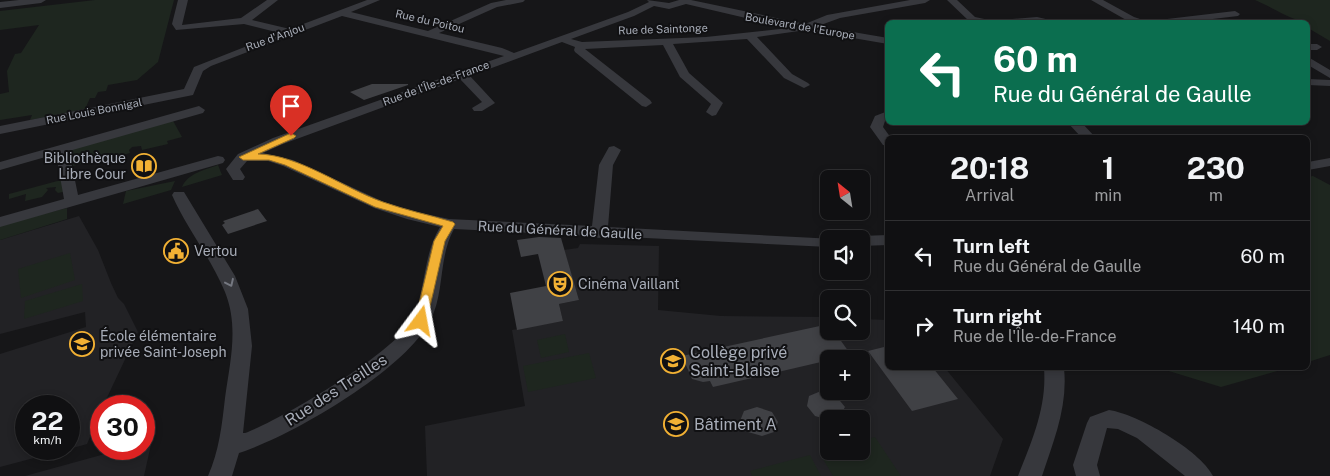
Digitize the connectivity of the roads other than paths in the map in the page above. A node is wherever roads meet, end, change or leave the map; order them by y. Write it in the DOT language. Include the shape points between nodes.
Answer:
graph roads {
  1 [pos="41,0"];
  2 [pos="183,0"];
  3 [pos="273,0"];
  4 [pos="375,0"];
  5 [pos="520,0"];
  6 [pos="925,0"];
  7 [pos="952,0"];
  8 [pos="653,1"];
  9 [pos="495,2"];
  10 [pos="682,2"];
  11 [pos="1099,2"];
  12 [pos="0,5"];
  13 [pos="664,6"];
  14 [pos="1113,9"];
  15 [pos="341,13"];
  16 [pos="631,14"];
  17 [pos="1235,14"];
  18 [pos="838,16"];
  19 [pos="244,20"];
  20 [pos="977,20"];
  21 [pos="1135,20"];
  22 [pos="1183,20"];
  23 [pos="779,23"];
  24 [pos="806,28"];
  25 [pos="290,32"];
  26 [pos="766,32"];
  27 [pos="431,34"];
  28 [pos="750,36"];
  29 [pos="560,39"];
  30 [pos="666,41"];
  31 [pos="885,41"];
  32 [pos="581,45"];
  33 [pos="513,56"];
  34 [pos="1310,61"];
  35 [pos="460,75"];
  36 [pos="1330,75"];
  37 [pos="1310,82"];
  38 [pos="1330,83"];
  39 [pos="804,85"];
  40 [pos="189,92"];
  41 [pos="646,103"];
  42 [pos="478,108"];
  43 [pos="199,110"];
  44 [pos="712,112"];
  45 [pos="885,117"];
  46 [pos="1076,125"];
  47 [pos="0,130"];
  48 [pos="1087,135"];
  49 [pos="885,138"];
  50 [pos="61,148"];
  51 [pos="614,150"];
  52 [pos="243,157"];
  53 [pos="218,160"];
  54 [pos="1330,162"];
  55 [pos="0,166"];
  56 [pos="1310,166"];
  57 [pos="238,177"];
  58 [pos="179,196"];
  59 [pos="72,202"];
  60 [pos="0,222"];
  61 [pos="449,224"];
  62 [pos="599,233"];
  63 [pos="885,240"];
  64 [pos="870,241"];
  65 [pos="820,242"];
  66 [pos="1054,370"];
  67 [pos="230,446"];
  68 [pos="220,476"];
  69 [pos="1030,476"];
  70 [pos="1088,476"];
  71 [pos="1201,476"];
  1 -- 12 [label="street"];
  2 -- 19 [label="street" via="177,24 179,28"];
  3 -- 19 [label="street"];
  4 -- 15 [label="street, Rue d'Anjou"];
  5 -- 9 [label="street"];
  6 -- 18 [label="street"];
  7 -- 20 [label="street"];
  8 -- 13 [label="street"];
  8 -- 16 [label="street, Rue de l'Île-de-France"];
  9 -- 27 [label="street"];
  10 -- 13 [label="street, Boulevard de l'Europe"];
  10 -- 23 [label="street, Boulevard de l'Europe"];
  11 -- 14 [label="street"];
  11 -- 14 [label="street" via="1117,2 1129,8"];
  13 -- 16 [label="street, Rue de l'Île-de-France"];
  14 -- 21 [label="street"];
  15 -- 25 [label="street, Rue d'Anjou"];
  15 -- 27 [label="street, Rue du Poitou"];
  16 -- 29 [label="street, Rue de l'Île-de-France"];
  17 -- 22 [label="street"];
  18 -- 23 [label="street"];
  18 -- 24 [label="street"];
  19 -- 25 [label="street"];
  23 -- 24 [label="street, Boulevard de l'Europe"];
  23 -- 26 [label="street, Rue de Saintonge"];
  24 -- 26 [label="street, Rue de Saintonge"];
  24 -- 31 [label="street, Boulevard de l'Europe"];
  25 -- 40 [label="street, Rue d'Anjou" via="198,69"];
  26 -- 28 [label="street, Rue de Saintonge"];
  27 -- 33 [label="street, Rue du Poitou"];
  28 -- 30 [label="street, Rue de Saintonge"];
  28 -- 39 [label="street" via="788,76"];
  29 -- 32 [label="street, Rue de Saintonge"];
  29 -- 33 [label="street, Rue de l'Île-de-France"];
  30 -- 32 [label="street, Rue de Saintonge"];
  30 -- 44 [label="street" via="684,75 717,103"];
  32 -- 41 [label="street" via="579,50"];
  33 -- 35 [label="street, Rue de l'Île-de-France"];
  34 -- 36 [label="street"];
  35 -- 42 [label="street" via="468,79 489,103"];
  35 -- 52 [label="street, Rue de l'Île-de-France" via="304,131"];
  37 -- 38 [label="street"];
  40 -- 47 [label="street, Rue Louis Bonnigal"];
  43 -- 50 [label="street"];
  45 -- 49 [label="street" via="876,127"];
  46 -- 48 [label="street"];
  50 -- 55 [label="street"];
  50 -- 59 [label="street"];
  51 -- 62 [label="street" via="606,165"];
  52 -- 57 [label="street" via="234,169"];
  52 -- 61 [label="street, Rue du Général de Gaulle" via="269,157 288,163 379,204"];
  53 -- 59 [label="street"];
  54 -- 56 [label="street"];
  58 -- 67 [label="street, one-way" via="226,274 239,309 243,349"];
  59 -- 60 [label="street"];
  61 -- 62 [label="street, Rue du Général de Gaulle"];
  61 -- 67 [label="street, Rue des Treilles" via="440,241 421,321 408,338 386,358 289,422"];
  62 -- 65 [label="street, Rue du Général de Gaulle"];
  63 -- 64 [label="street"];
  66 -- 69 [label="street" via="1053,402"];
  67 -- 68 [label="street"];
  70 -- 71 [label="street" via="1085,464 1098,423 1108,419 1124,422 1148,434"];
}
